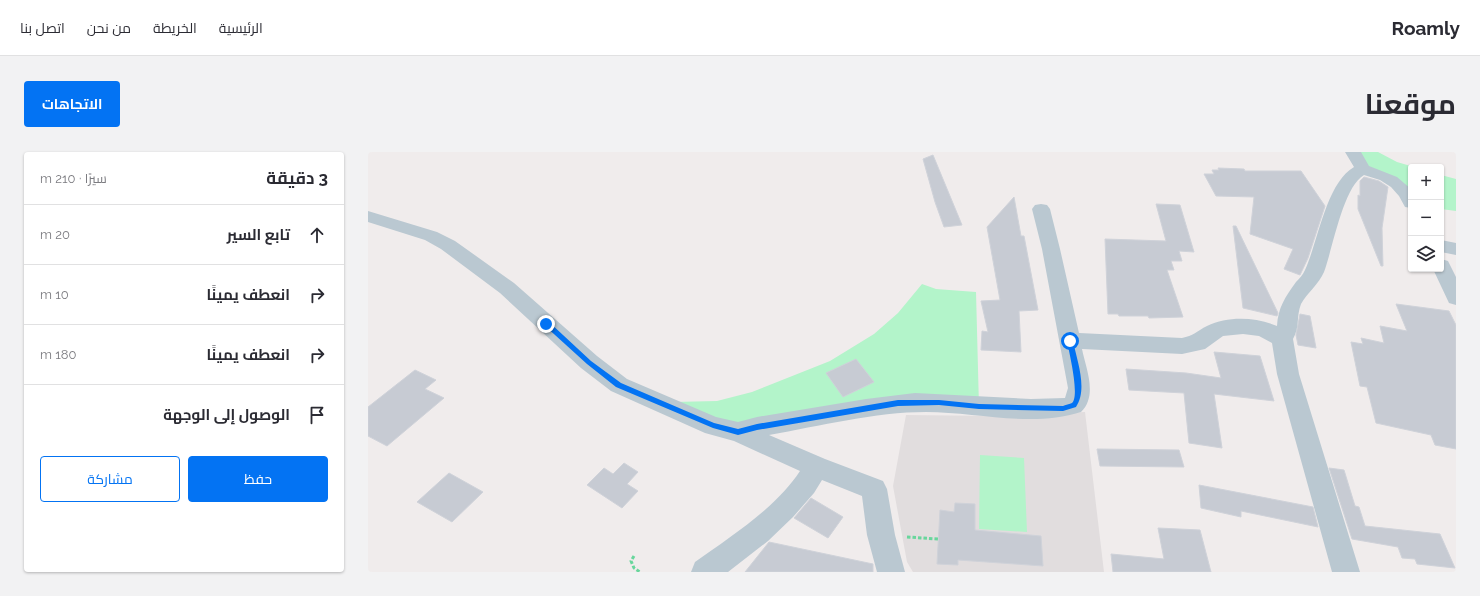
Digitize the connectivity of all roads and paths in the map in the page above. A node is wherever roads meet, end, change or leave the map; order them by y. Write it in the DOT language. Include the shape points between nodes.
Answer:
graph roads {
  1 [pos="1358,160"];
  2 [pos="1410,200"];
  3 [pos="1041,210"];
  4 [pos="368,216"];
  5 [pos="1444,247"];
  6 [pos="1456,249"];
  7 [pos="1444,272"];
  8 [pos="1456,298"];
  9 [pos="1282,339"];
  10 [pos="1070,341"];
  11 [pos="738,432"];
  12 [pos="816,466"];
  13 [pos="938,539"];
  14 [pos="882,540"];
  15 [pos="634,556"];
  16 [pos="640,572"];
  17 [pos="705,572"];
  18 [pos="891,572"];
  19 [pos="1346,572"];
  1 -- 2 [label="street" via="1399,184"];
  1 -- 9 [label="street" via="1340,194 1314,273 1292,302"];
  3 -- 10 [label="street"];
  4 -- 11 [label="street" via="431,236 448,245 507,288 589,362 619,385 713,426"];
  5 -- 6 [label="street"];
  7 -- 8 [label="street"];
  9 -- 10 [label="street" via="1273,332 1258,327 1218,330 1196,343 1182,346"];
  9 -- 19 [label="street" via="1288,374"];
  10 -- 11 [label="street" via="1079,388 1078,400 1074,405 1063,408 898,403"];
  11 -- 12 [label="street"];
  12 -- 14 [label="street" via="874,489"];
  12 -- 17 [label="street" via="806,485 794,498 747,540"];
  13 -- 14 [label="path" via="899,536"];
  14 -- 18 [label="street"];
  15 -- 16 [label="path" via="631,560 634,568"];
}
